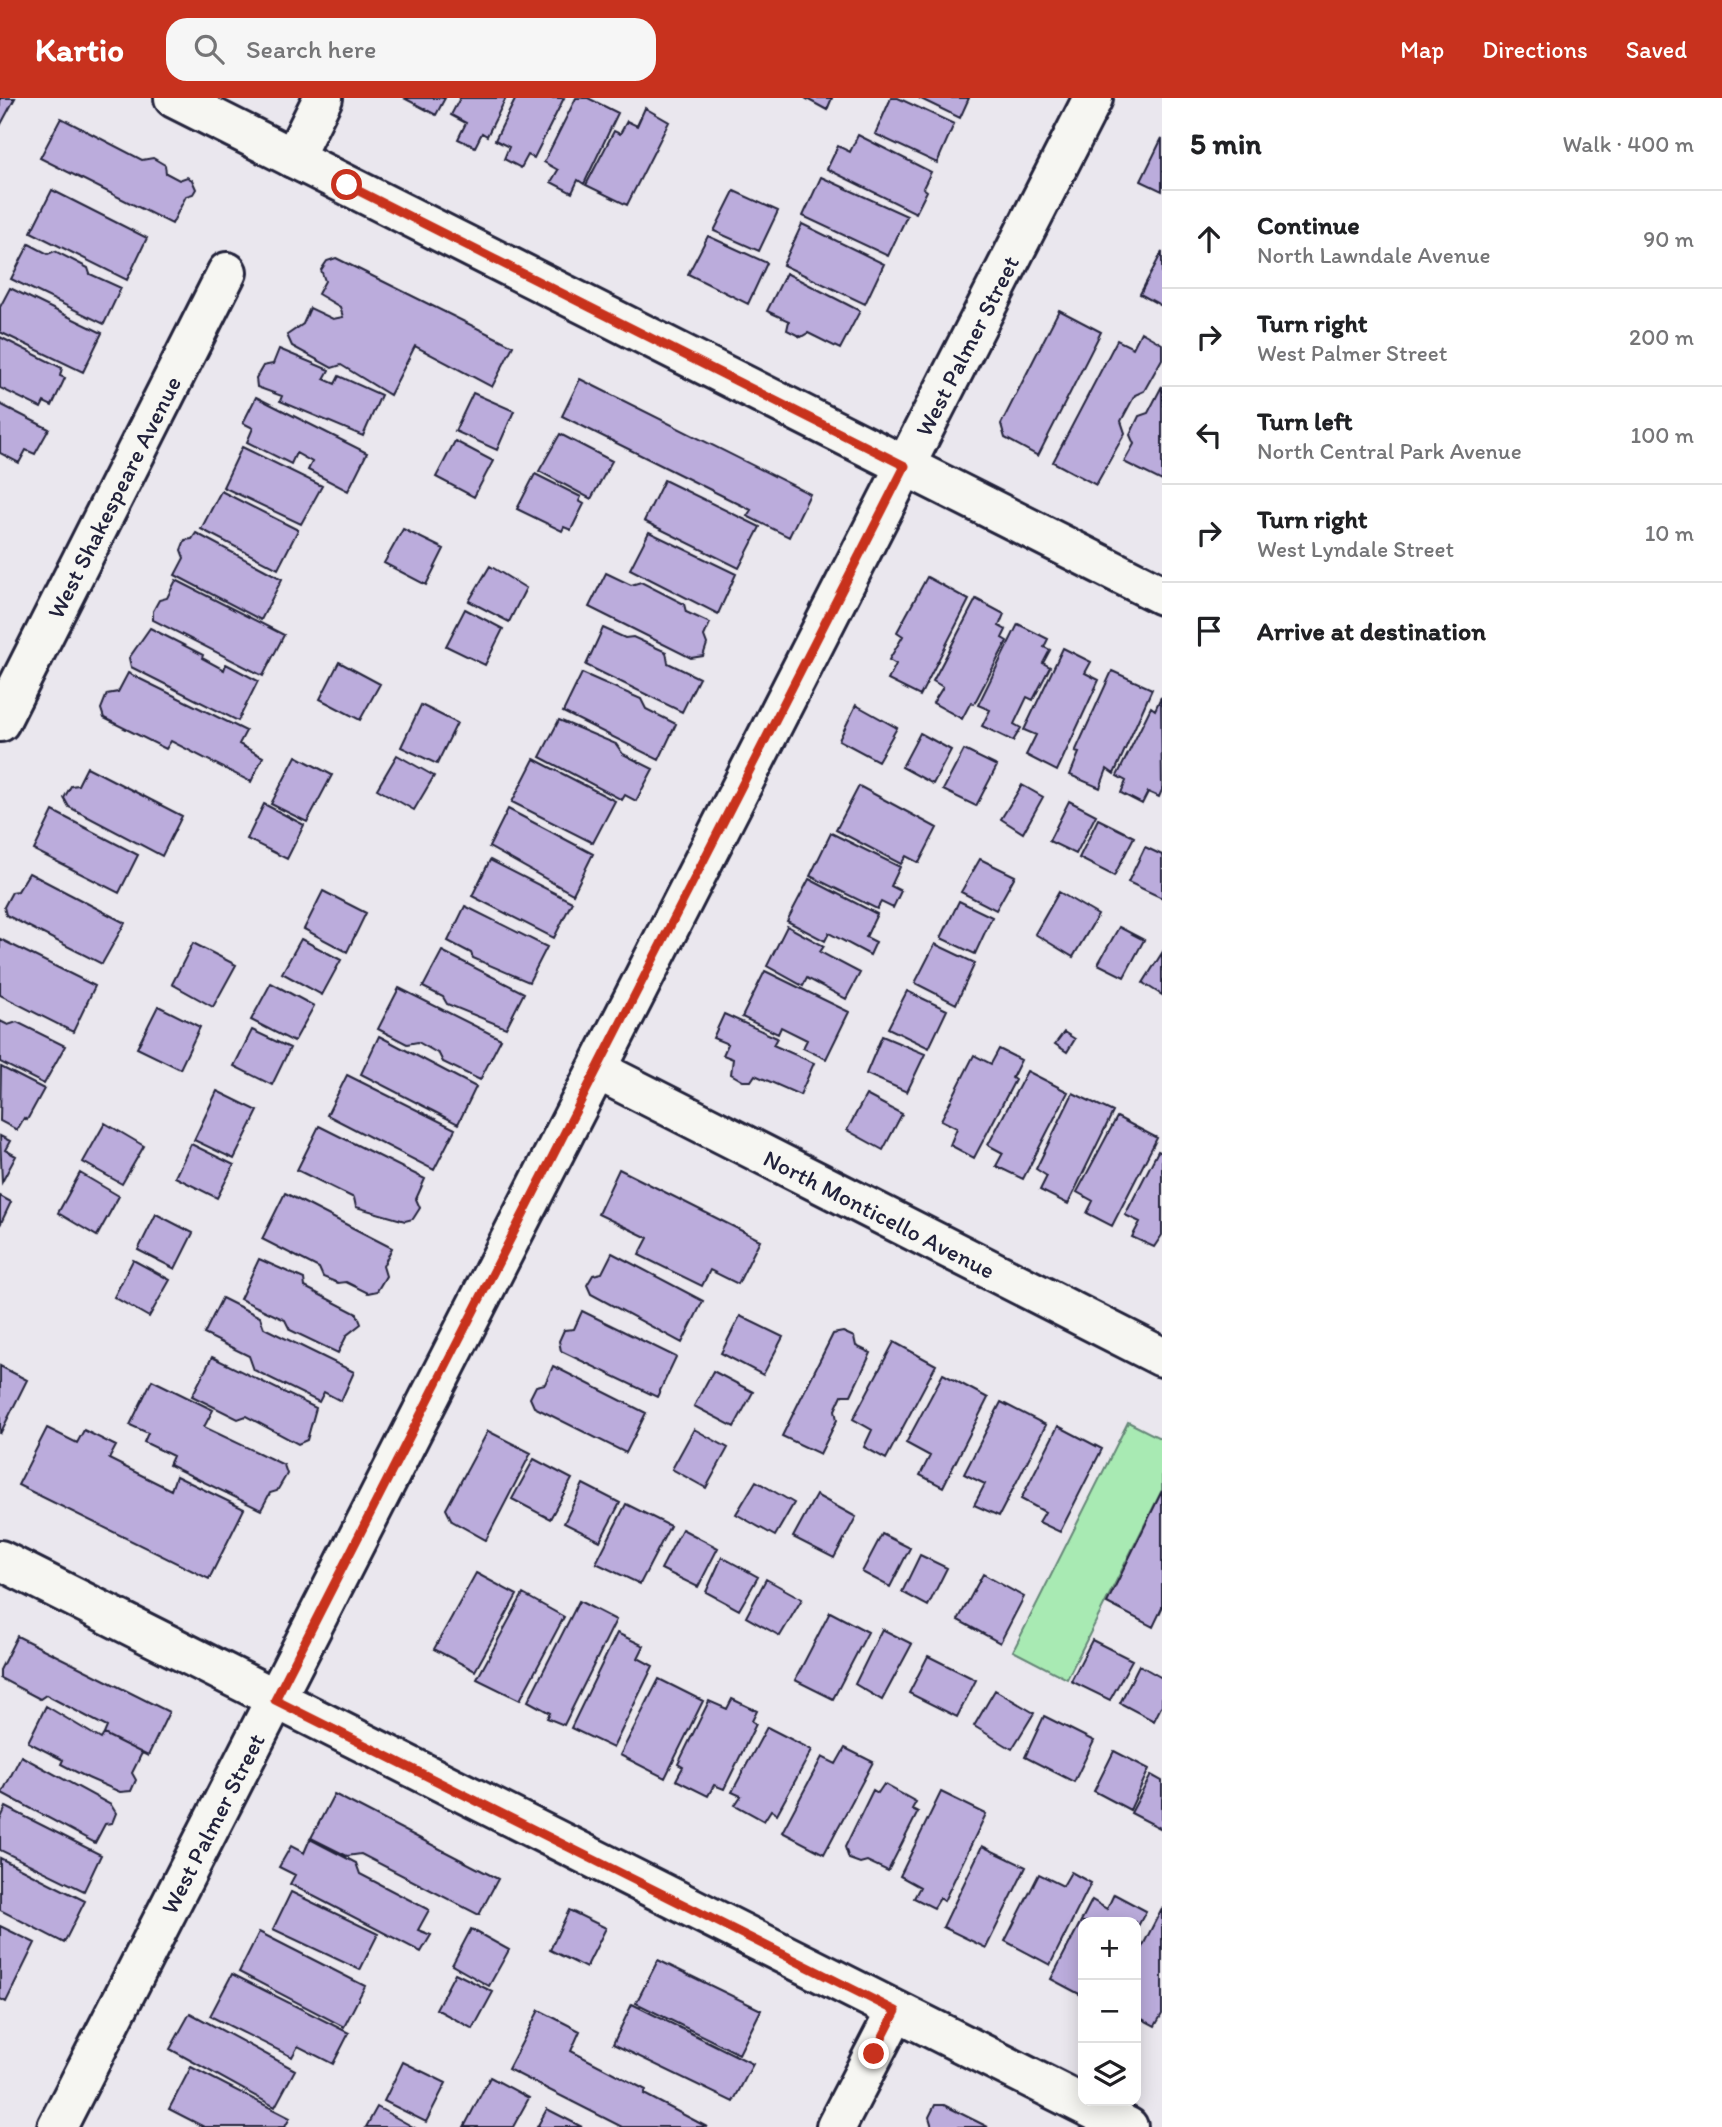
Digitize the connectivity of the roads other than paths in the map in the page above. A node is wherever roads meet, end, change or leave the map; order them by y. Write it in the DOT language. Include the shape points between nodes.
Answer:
graph roads {
  1 [pos="174,98"];
  2 [pos="323,98"];
  3 [pos="1093,98"];
  4 [pos="293,158"];
  5 [pos="227,272"];
  6 [pos="905,466"];
  7 [pos="1162,596"];
  8 [pos="0,722"];
  9 [pos="597,1070"];
  10 [pos="1162,1357"];
  11 [pos="0,1560"];
  12 [pos="275,1700"];
  13 [pos="896,2011"];
  14 [pos="57,2127"];
  15 [pos="836,2127"];
  16 [pos="1128,2127"];
  1 -- 4 [label="street"];
  2 -- 4 [label="street"];
  3 -- 6 [label="street, West Palmer Street"];
  4 -- 6 [label="street"];
  5 -- 8 [label="street, West Shakespeare Avenue"];
  6 -- 7 [label="street"];
  6 -- 9 [label="street, West Palmer Street"];
  9 -- 10 [label="street, North Monticello Avenue"];
  9 -- 12 [label="street, West Palmer Street"];
  11 -- 12 [label="street"];
  12 -- 13 [label="street"];
  12 -- 14 [label="street, West Palmer Street"];
  13 -- 15 [label="street"];
  13 -- 16 [label="street"];
}
